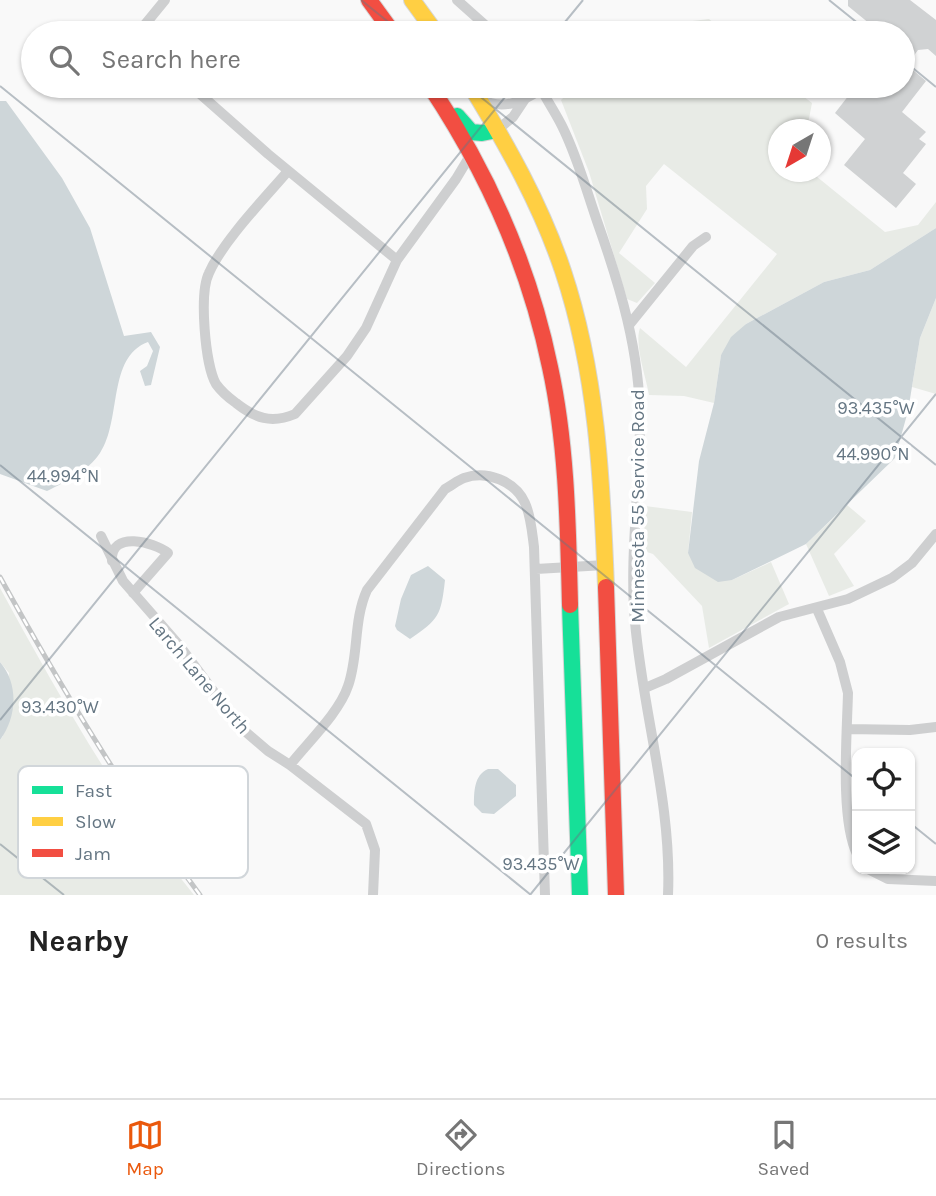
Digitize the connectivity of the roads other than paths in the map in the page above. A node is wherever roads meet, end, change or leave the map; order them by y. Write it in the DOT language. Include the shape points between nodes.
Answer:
graph roads {
  1 [pos="165,0"];
  2 [pos="369,0"];
  3 [pos="412,0"];
  4 [pos="458,0"];
  5 [pos="148,21"];
  6 [pos="384,21"];
  7 [pos="427,21"];
  8 [pos="481,21"];
  9 [pos="205,98"];
  10 [pos="437,98"];
  11 [pos="444,98"];
  12 [pos="478,98"];
  13 [pos="484,98"];
  14 [pos="546,98"];
  15 [pos="525,99"];
  16 [pos="497,130"];
  17 [pos="471,154"];
  18 [pos="288,171"];
  19 [pos="706,237"];
  20 [pos="397,260"];
  21 [pos="629,325"];
  22 [pos="936,534"];
  23 [pos="101,536"];
  24 [pos="112,561"];
  25 [pos="605,565"];
  26 [pos="569,568"];
  27 [pos="536,569"];
  28 [pos="133,593"];
  29 [pos="817,609"];
  30 [pos="645,688"];
  31 [pos="936,727"];
  32 [pos="847,729"];
  33 [pos="290,765"];
  34 [pos="852,836"];
  35 [pos="876,874"];
  36 [pos="936,881"];
  37 [pos="373,895"];
  38 [pos="545,895"];
  39 [pos="580,895"];
  40 [pos="616,895"];
  41 [pos="668,895"];
  1 -- 5 [label="street"];
  2 -- 6 [label="highway"];
  3 -- 7 [label="highway"];
  4 -- 8 [label="street"];
  9 -- 18 [label="street"];
  10 -- 17 [label="highway"];
  11 -- 16 [label="highway" via="471,132"];
  12 -- 16 [label="highway"];
  13 -- 15 [label="street, Minnesota 55 Service Road" via="507,105"];
  14 -- 21 [label="street, Minnesota 55 Service Road" via="577,162"];
  15 -- 16 [label="street, Minnesota 55 Service Road"];
  16 -- 25 [label="highway" via="542,217 583,340 601,465"];
  17 -- 20 [label="street"];
  17 -- 26 [label="highway" via="509,229 534,302 558,411"];
  18 -- 20 [label="street"];
  18 -- 20 [label="street" via="220,253 208,275 202,321 211,371 231,399 258,418 283,419 295,414 354,347"];
  19 -- 21 [label="street"];
  21 -- 30 [label="street, Minnesota 55 Service Road" via="640,419 635,619"];
  22 -- 29 [label="street" via="912,563 892,578"];
  23 -- 24 [label="street, Larch Lane North"];
  24 -- 28 [label="street, Larch Lane North"];
  24 -- 28 [label="street" via="115,548 136,541 168,553"];
  25 -- 26 [label="street"];
  25 -- 40 [label="highway"];
  26 -- 27 [label="street"];
  26 -- 39 [label="highway"];
  27 -- 33 [label="street" via="529,515 515,489 484,475 463,478 445,489 367,590 360,606 348,688"];
  27 -- 38 [label="street"];
  28 -- 33 [label="street, Larch Lane North" via="240,727"];
  29 -- 30 [label="street" via="779,617"];
  29 -- 32 [label="street" via="845,678"];
  30 -- 41 [label="street, Minnesota 55 Service Road" via="663,803"];
  31 -- 32 [label="street"];
  32 -- 34 [label="street"];
  33 -- 37 [label="street, Larch Lane North" via="366,824 376,850"];
  35 -- 36 [label="street" via="897,880"];
}
